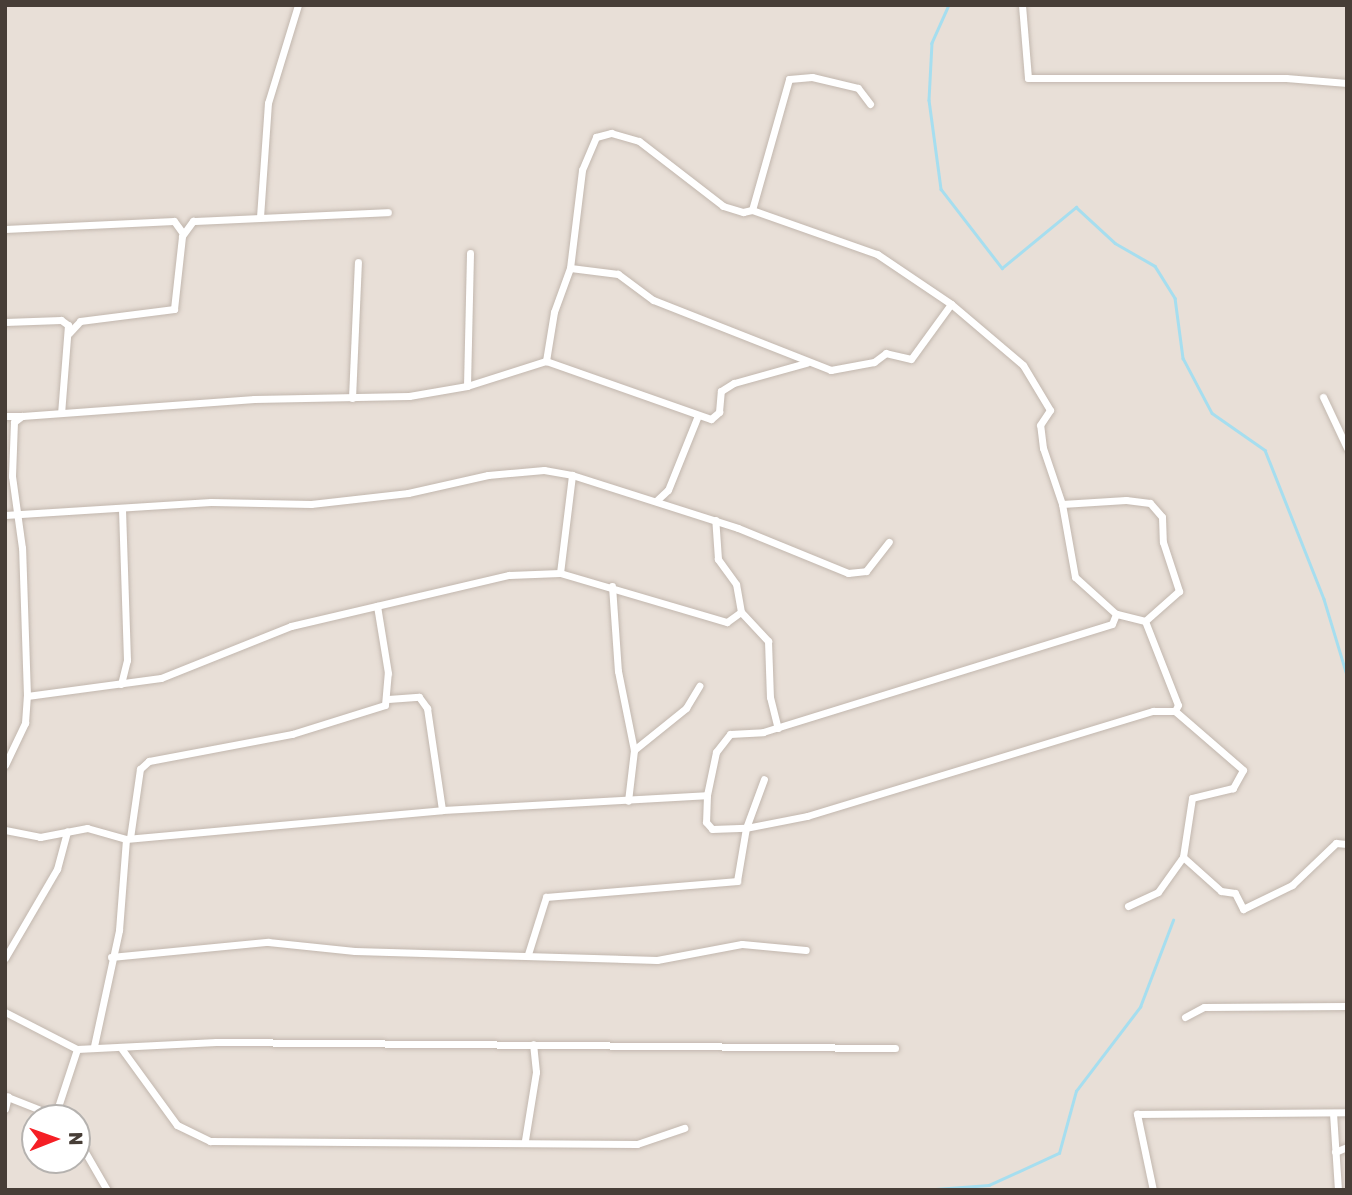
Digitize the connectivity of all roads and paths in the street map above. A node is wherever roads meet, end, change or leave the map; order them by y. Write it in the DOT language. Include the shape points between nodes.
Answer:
graph roads {
  1 [pos="298,5"];
  2 [pos="1022,5"];
  3 [pos="1347,83"];
  4 [pos="870,104"];
  5 [pos="751,210"];
  6 [pos="388,212"];
  7 [pos="260,217"];
  8 [pos="5,229"];
  9 [pos="182,236"];
  10 [pos="470,253"];
  11 [pos="358,262"];
  12 [pos="570,268"];
  13 [pos="950,304"];
  14 [pos="5,322"];
  15 [pos="69,333"];
  16 [pos="546,361"];
  17 [pos="806,363"];
  18 [pos="467,386"];
  19 [pos="1323,397"];
  20 [pos="352,398"];
  21 [pos="61,413"];
  22 [pos="5,416"];
  23 [pos="22,416"];
  24 [pos="697,418"];
  25 [pos="1347,448"];
  26 [pos="572,475"];
  27 [pos="656,501"];
  28 [pos="1062,504"];
  29 [pos="122,509"];
  30 [pos="16,514"];
  31 [pos="5,515"];
  32 [pos="715,520"];
  33 [pos="889,542"];
  34 [pos="560,573"];
  35 [pos="612,586"];
  36 [pos="377,606"];
  37 [pos="741,612"];
  38 [pos="1116,614"];
  39 [pos="1145,621"];
  40 [pos="121,684"];
  41 [pos="699,686"];
  42 [pos="27,696"];
  43 [pos="388,699"];
  44 [pos="1175,712"];
  45 [pos="778,727"];
  46 [pos="634,750"];
  47 [pos="7,759"];
  48 [pos="764,779"];
  49 [pos="707,795"];
  50 [pos="628,801"];
  51 [pos="442,810"];
  52 [pos="746,828"];
  53 [pos="5,831"];
  54 [pos="67,831"];
  55 [pos="128,838"];
  56 [pos="1347,844"];
  57 [pos="1183,857"];
  58 [pos="1128,905"];
  59 [pos="806,950"];
  60 [pos="528,954"];
  61 [pos="111,957"];
  62 [pos="5,958"];
  63 [pos="1347,1006"];
  64 [pos="5,1012"];
  65 [pos="1185,1017"];
  66 [pos="533,1044"];
  67 [pos="94,1046"];
  68 [pos="121,1048"];
  69 [pos="895,1048"];
  70 [pos="77,1049"];
  71 [pos="7,1096"];
  72 [pos="28,1104"];
  73 [pos="61,1104"];
  74 [pos="5,1109"];
  75 [pos="1347,1112"];
  76 [pos="1333,1113"];
  77 [pos="684,1128"];
  78 [pos="525,1140"];
  79 [pos="1347,1147"];
  80 [pos="1335,1152"];
  81 [pos="91,1162"];
  82 [pos="107,1190"];
  83 [pos="1153,1190"];
  84 [pos="1338,1190"];
  1 -- 7 [label="street" via="268,103"];
  2 -- 3 [label="street" via="1028,78 1286,78"];
  4 -- 5 [label="street" via="858,88 813,77 789,79"];
  5 -- 12 [label="street" via="723,206 639,141 611,133 596,137 582,170"];
  5 -- 13 [label="street" via="877,254"];
  6 -- 7 [label="street"];
  7 -- 9 [label="street" via="192,221"];
  8 -- 9 [label="street" via="174,221"];
  9 -- 15 [label="street" via="174,309 80,321"];
  10 -- 18 [label="street"];
  11 -- 20 [label="street"];
  12 -- 16 [label="street"];
  12 -- 17 [label="street" via="618,274 653,300"];
  13 -- 17 [label="street" via="911,359 886,353 874,362 831,370"];
  13 -- 28 [label="street" via="1023,365 1050,410 1040,425"];
  14 -- 15 [label="street" via="61,320"];
  15 -- 21 [label="street"];
  16 -- 18 [label="street"];
  16 -- 24 [label="street"];
  17 -- 24 [label="street" via="734,383 721,391 719,411 710,419"];
  18 -- 20 [label="street" via="409,396"];
  19 -- 25 [label="street"];
  20 -- 21 [label="street"];
  21 -- 23 [label="street"];
  22 -- 23 [label="street"];
  23 -- 30 [label="street" via="13,429"];
  24 -- 27 [label="street" via="668,490"];
  26 -- 27 [label="street"];
  26 -- 29 [label="street" via="544,470 488,475 408,493 311,504 211,502"];
  26 -- 34 [label="street"];
  27 -- 32 [label="street"];
  28 -- 38 [label="street" via="1075,578"];
  28 -- 39 [label="street" via="1126,499 1150,503 1162,517 1163,542 1179,591"];
  29 -- 30 [label="street"];
  29 -- 40 [label="street" via="127,660"];
  30 -- 31 [label="street"];
  30 -- 42 [label="street"];
  32 -- 33 [label="street" via="848,573 866,571"];
  32 -- 37 [label="street" via="718,559 736,584"];
  34 -- 35 [label="street"];
  34 -- 36 [label="street" via="498,577"];
  35 -- 37 [label="street" via="715,621 727,622"];
  35 -- 46 [label="street" via="618,671"];
  36 -- 40 [label="street" via="291,626 161,677"];
  36 -- 43 [label="street"];
  37 -- 45 [label="street" via="768,641 768,685"];
  38 -- 39 [label="street"];
  38 -- 45 [label="street" via="1112,624"];
  39 -- 44 [label="street" via="1178,705"];
  40 -- 42 [label="street"];
  41 -- 46 [label="street" via="686,708"];
  42 -- 47 [label="street" via="25,723"];
  43 -- 51 [label="street" via="419,697 427,708"];
  43 -- 55 [label="street" via="379,707 292,734 149,761 140,769"];
  44 -- 52 [label="street" via="1153,711 807,816"];
  44 -- 57 [label="street" via="1243,771 1233,788 1192,798"];
  45 -- 49 [label="street" via="730,734 722,740"];
  46 -- 50 [label="street"];
  48 -- 52 [label="street"];
  49 -- 50 [label="street"];
  49 -- 52 [label="street" via="705,822 712,829"];
  50 -- 51 [label="street"];
  51 -- 55 [label="street"];
  52 -- 60 [label="street" via="737,881 546,897"];
  53 -- 54 [label="street" via="27,837"];
  54 -- 55 [label="street" via="87,828"];
  54 -- 62 [label="street" via="57,869"];
  55 -- 61 [label="street" via="119,930"];
  56 -- 57 [label="street" via="1336,843 1292,885 1243,909 1235,894 1221,891"];
  57 -- 58 [label="street" via="1157,892 1150,891"];
  59 -- 60 [label="street" via="742,944 657,960"];
  60 -- 61 [label="street" via="355,951 268,942"];
  61 -- 67 [label="street"];
  63 -- 65 [label="street" via="1204,1007"];
  64 -- 70 [label="street"];
  66 -- 68 [label="street" via="216,1042"];
  66 -- 69 [label="street"];
  66 -- 78 [label="street" via="536,1072"];
  67 -- 68 [label="street"];
  67 -- 70 [label="street"];
  68 -- 78 [label="street" via="177,1125 210,1141"];
  70 -- 73 [label="street"];
  71 -- 72 [label="street"];
  71 -- 74 [label="street"];
  75 -- 76 [label="street"];
  76 -- 80 [label="street"];
  76 -- 83 [label="street" via="1137,1114"];
  77 -- 78 [label="street" via="637,1144"];
  79 -- 80 [label="street"];
  80 -- 84 [label="street"];
  81 -- 82 [label="street"];
}
